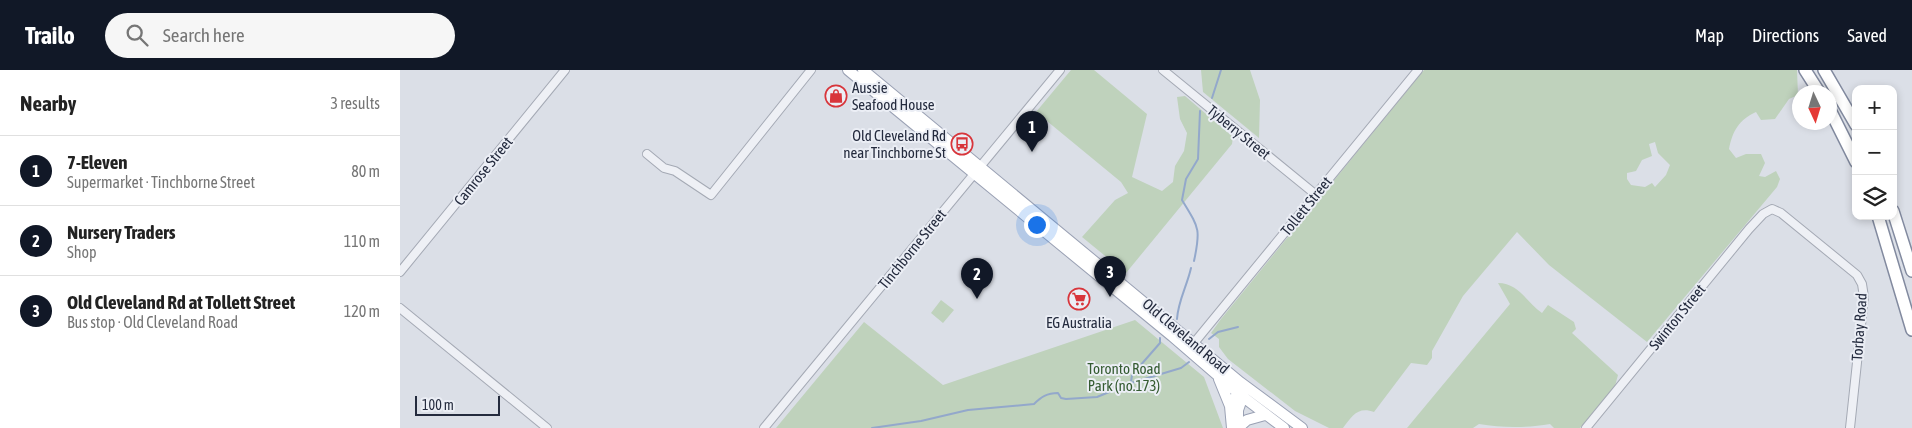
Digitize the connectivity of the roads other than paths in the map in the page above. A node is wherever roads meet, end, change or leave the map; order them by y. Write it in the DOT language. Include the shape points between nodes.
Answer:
graph roads {
  1 [pos="565,70"];
  2 [pos="811,70"];
  3 [pos="848,70"];
  4 [pos="863,70"];
  5 [pos="1060,70"];
  6 [pos="1163,70"];
  7 [pos="1418,70"];
  8 [pos="1805,70"];
  9 [pos="1824,70"];
  10 [pos="1815,85"];
  11 [pos="1852,118"];
  12 [pos="1837,124"];
  13 [pos="648,154"];
  14 [pos="1852,154"];
  15 [pos="977,169"];
  16 [pos="1315,194"];
  17 [pos="1772,209"];
  18 [pos="1879,220"];
  19 [pos="1896,220"];
  20 [pos="1912,271"];
  21 [pos="400,272"];
  22 [pos="400,308"];
  23 [pos="1912,330"];
  24 [pos="1194,343"];
  25 [pos="1219,377"];
  26 [pos="1243,390"];
  27 [pos="1230,406"];
  28 [pos="1265,415"];
  29 [pos="547,428"];
  30 [pos="764,428"];
  31 [pos="1232,428"];
  32 [pos="1238,428"];
  33 [pos="1284,428"];
  34 [pos="1302,428"];
  35 [pos="1586,428"];
  36 [pos="1850,428"];
  1 -- 21 [label="street, Camrose Street"];
  2 -- 13 [label="street" via="711,195 675,171 664,168"];
  3 -- 15 [label="main road, Old Cleveland Road"];
  4 -- 15 [label="main road, Old Cleveland Road"];
  5 -- 15 [label="street, Tinchborne Street"];
  6 -- 16 [label="street, Tyberry Street"];
  7 -- 16 [label="street, Tollett Street"];
  8 -- 10 [label="highway"];
  9 -- 11 [label="highway"];
  12 -- 14 [label="highway"];
  15 -- 24 [label="main road, Old Cleveland Road"];
  15 -- 25 [label="main road, Old Cleveland Road"];
  15 -- 30 [label="street, Tinchborne Street"];
  16 -- 24 [label="street, Tollett Street"];
  17 -- 35 [label="street, Swinton Street" via="1749,229"];
  17 -- 36 [label="street, Torbay Road" via="1857,275 1862,284 1864,297"];
  18 -- 23 [label="highway"];
  19 -- 20 [label="highway"];
  22 -- 29 [label="street"];
  24 -- 26 [label="main road, Old Cleveland Road"];
  25 -- 26 [label="main road, Old Cleveland Road"];
  25 -- 27 [label="main road"];
  26 -- 27 [label="main road"];
  26 -- 28 [label="main road, Old Cleveland Road"];
  26 -- 32 [label="main road" via="1237,416"];
  26 -- 34 [label="main road, Old Cleveland Road"];
  27 -- 31 [label="main road"];
  28 -- 32 [label="main road" via="1247,420"];
  28 -- 33 [label="main road, Old Cleveland Road"];
}
